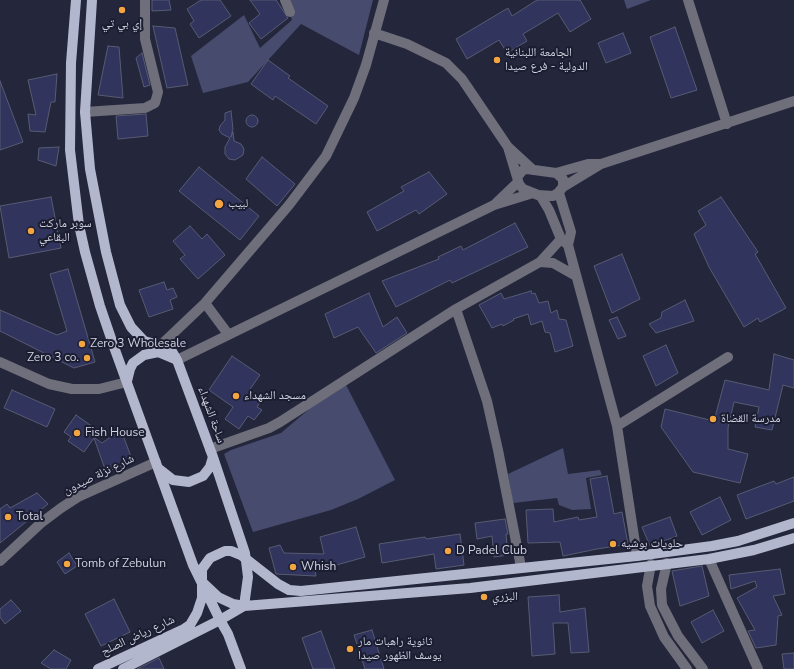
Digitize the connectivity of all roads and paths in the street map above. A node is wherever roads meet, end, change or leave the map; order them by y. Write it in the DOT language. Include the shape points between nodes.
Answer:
graph roads {
  1 [pos="76,0"];
  2 [pos="92,0"];
  3 [pos="145,0"];
  4 [pos="285,0"];
  5 [pos="384,0"];
  6 [pos="688,0"];
  7 [pos="290,12"];
  8 [pos="374,33"];
  9 [pos="794,101"];
  10 [pos="85,112"];
  11 [pos="727,124"];
  12 [pos="508,146"];
  13 [pos="602,164"];
  14 [pos="533,170"];
  15 [pos="556,172"];
  16 [pos="518,179"];
  17 [pos="561,190"];
  18 [pos="537,194"];
  19 [pos="494,205"];
  20 [pos="564,242"];
  21 [pos="540,262"];
  22 [pos="576,276"];
  23 [pos="205,303"];
  24 [pos="456,309"];
  25 [pos="228,334"];
  26 [pos="160,348"];
  27 [pos="728,357"];
  28 [pos="176,360"];
  29 [pos="0,362"];
  30 [pos="127,382"];
  31 [pos="617,426"];
  32 [pos="211,453"];
  33 [pos="158,466"];
  34 [pos="794,523"];
  35 [pos="794,538"];
  36 [pos="637,556"];
  37 [pos="246,559"];
  38 [pos="709,559"];
  39 [pos="0,561"];
  40 [pos="667,563"];
  41 [pos="652,564"];
  42 [pos="521,567"];
  43 [pos="202,582"];
  44 [pos="244,606"];
  45 [pos="233,612"];
  46 [pos="220,620"];
  47 [pos="228,634"];
  48 [pos="98,669"];
  49 [pos="123,669"];
  50 [pos="241,669"];
  51 [pos="687,669"];
  52 [pos="703,669"];
  53 [pos="758,669"];
  1 -- 30 [label="main road" via="71,63 70,150 79,225 100,306"];
  2 -- 10 [label="main road"];
  3 -- 10 [label="street" via="145,39 158,92 155,103 144,108"];
  4 -- 7 [label="street"];
  5 -- 8 [label="street"];
  6 -- 11 [label="street"];
  8 -- 12 [label="street" via="412,46 446,63 466,84"];
  8 -- 23 [label="street" via="354,98 326,156 289,205"];
  9 -- 11 [label="street"];
  10 -- 26 [label="main road" via="90,169 106,252 120,305 131,327 140,337"];
  11 -- 13 [label="street"];
  12 -- 14 [label="street"];
  12 -- 16 [label="street"];
  13 -- 15 [label="street" via="588,164"];
  13 -- 17 [label="street"];
  14 -- 15 [label="street"];
  14 -- 16 [label="street" via="523,170"];
  15 -- 17 [label="street" via="563,179"];
  16 -- 18 [label="street" via="523,190"];
  16 -- 19 [label="street"];
  17 -- 18 [label="street" via="553,196"];
  17 -- 20 [label="street" via="571,232"];
  18 -- 19 [label="street"];
  18 -- 20 [label="street" via="549,210"];
  19 -- 25 [label="street"];
  20 -- 21 [label="street"];
  20 -- 22 [label="street"];
  21 -- 22 [label="street" via="553,263"];
  21 -- 24 [label="street"];
  22 -- 31 [label="street"];
  23 -- 25 [label="street"];
  23 -- 26 [label="street"];
  24 -- 32 [label="street" via="280,422"];
  24 -- 42 [label="street" via="487,401"];
  25 -- 28 [label="street"];
  26 -- 28 [label="main road, ساحة الشهداء" via="170,348"];
  26 -- 30 [label="main road" via="144,354 133,363"];
  27 -- 31 [label="street"];
  28 -- 32 [label="main road, ساحة الشهداء"];
  29 -- 30 [label="street" via="49,384 72,389 99,389"];
  30 -- 33 [label="main road"];
  31 -- 36 [label="street"];
  32 -- 33 [label="main road" via="210,467 203,476 188,482 173,480"];
  32 -- 37 [label="main road, ساحة الشهداء"];
  33 -- 39 [label="street, شارع نزلة صيدون" via="78,497 41,523"];
  33 -- 43 [label="main road" via="193,565"];
  34 -- 36 [label="main road" via="731,542"];
  35 -- 38 [label="main road" via="754,550"];
  36 -- 42 [label="main road"];
  37 -- 42 [label="main road" via="278,584 289,590 301,591"];
  37 -- 43 [label="main road" via="231,550 219,553 210,558 204,566 201,572"];
  37 -- 44 [label="main road, ساحة الشهداء" via="248,582"];
  38 -- 40 [label="main road"];
  38 -- 53 [label="street"];
  40 -- 41 [label="main road"];
  40 -- 52 [label="street" via="661,588 662,605 678,636"];
  41 -- 44 [label="main road" via="470,588"];
  41 -- 51 [label="street" via="647,586 650,606 664,637"];
  43 -- 44 [label="main road" via="218,597"];
  43 -- 46 [label="main road"];
  43 -- 48 [label="main road, شارع رياض الصلح" via="201,603 190,625"];
  44 -- 45 [label="main road"];
  45 -- 46 [label="main road"];
  45 -- 47 [label="main road"];
  46 -- 47 [label="main road"];
  46 -- 49 [label="main road, شارع رياض الصلح"];
  47 -- 50 [label="main road"];
}
